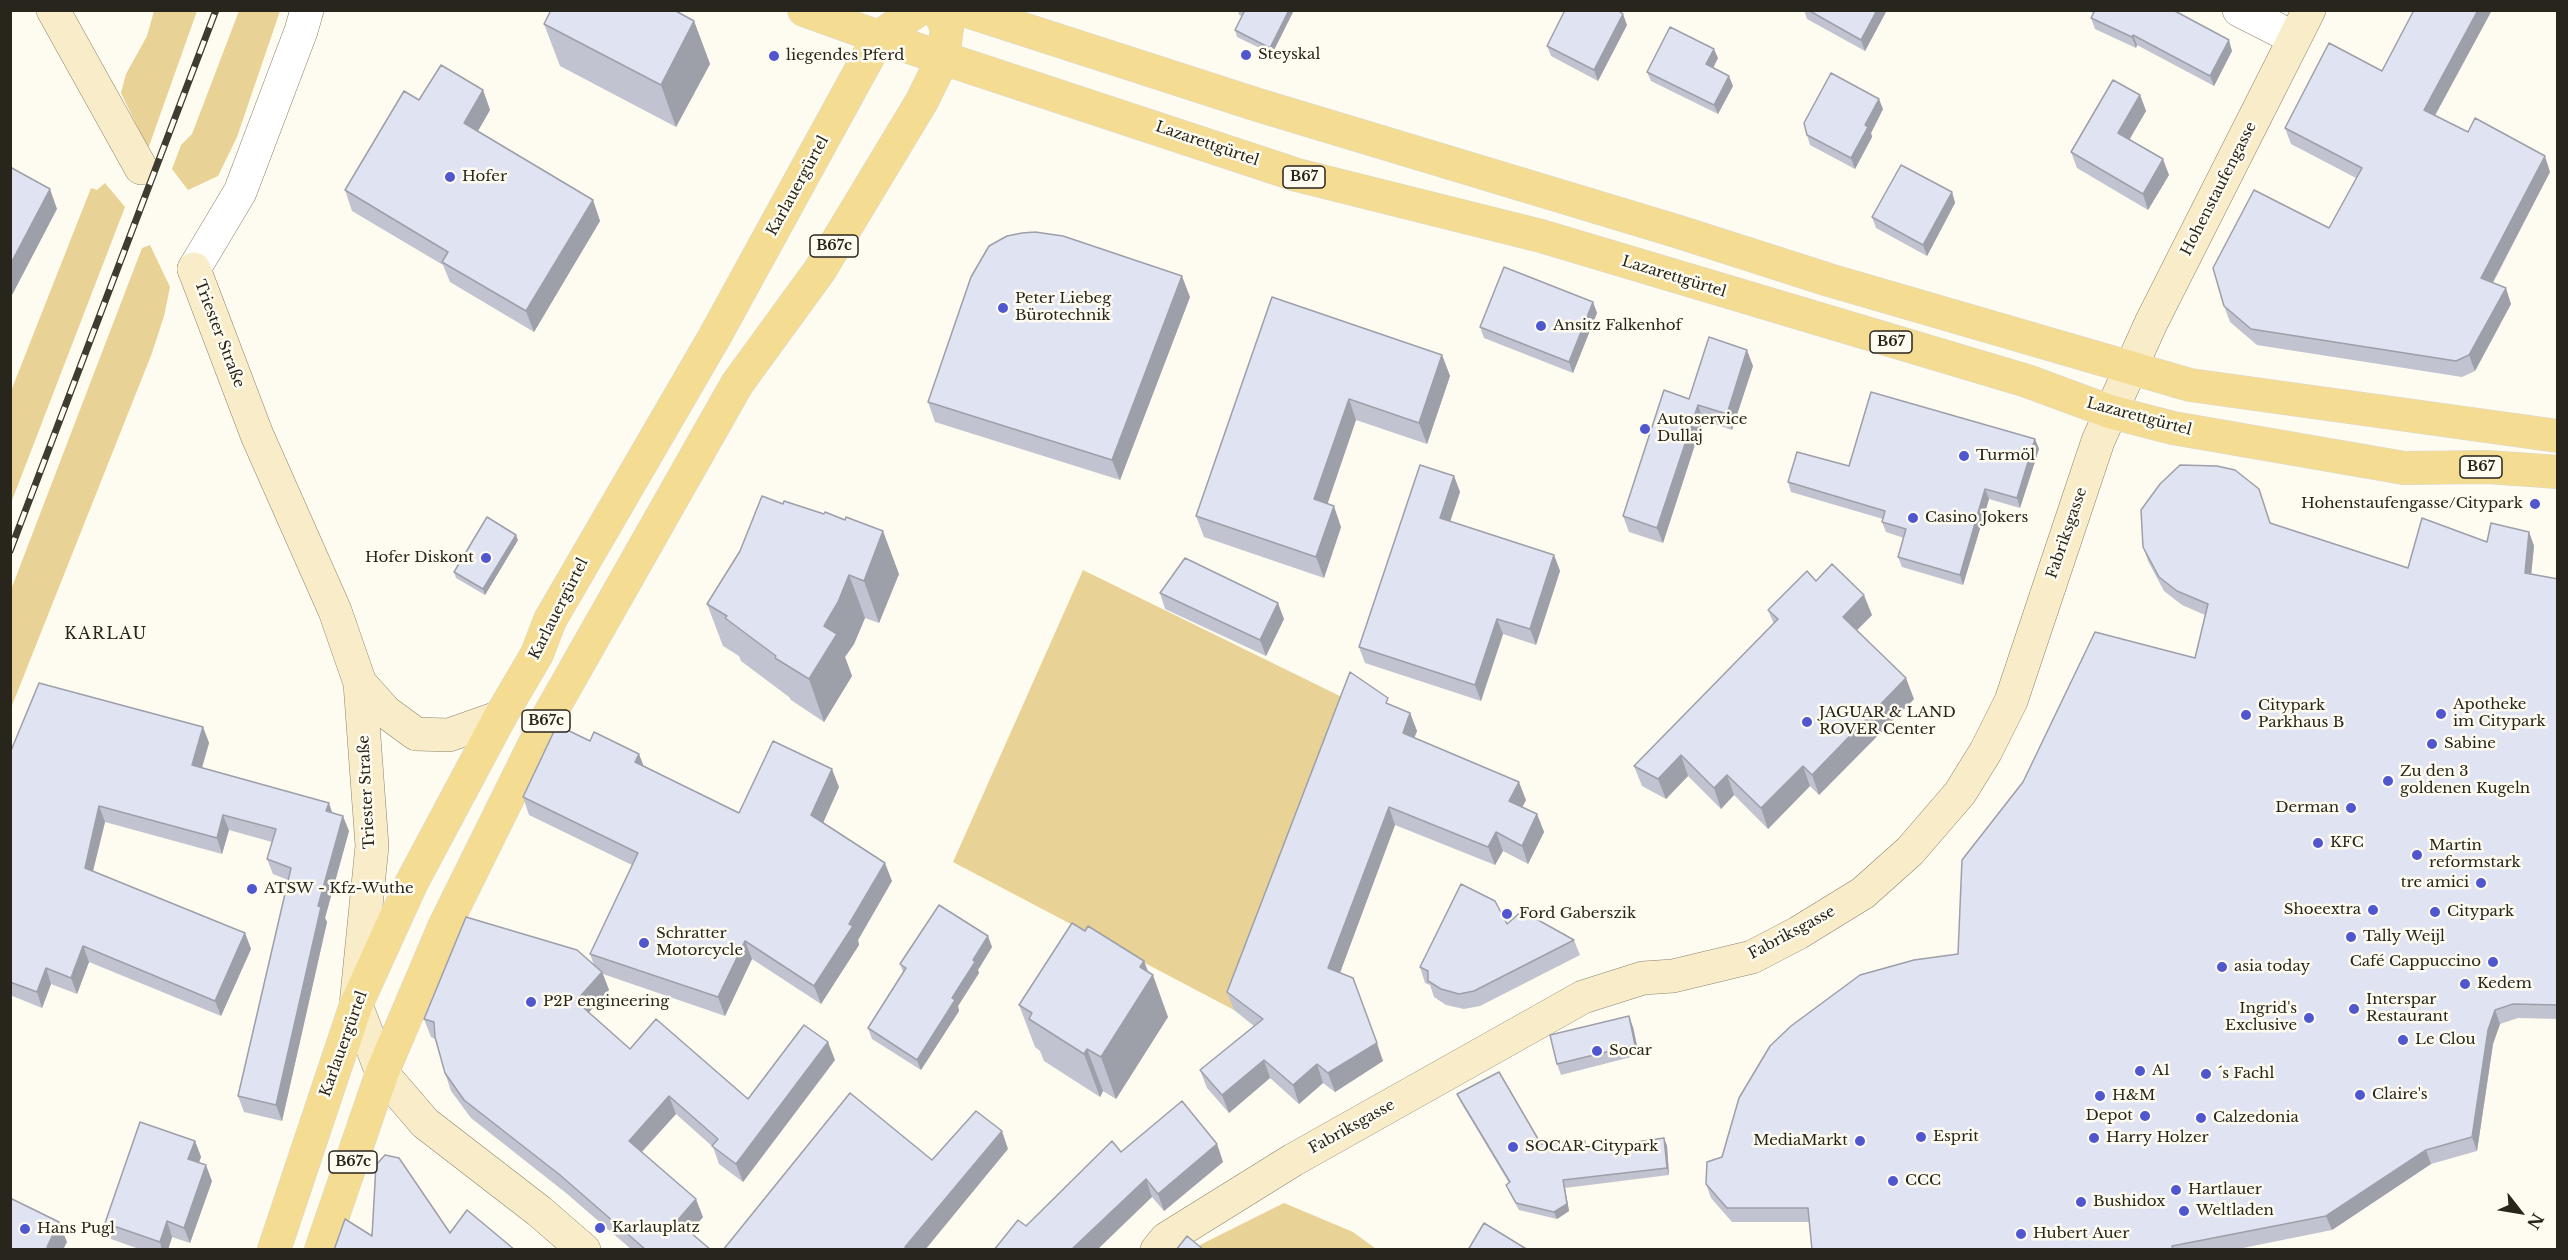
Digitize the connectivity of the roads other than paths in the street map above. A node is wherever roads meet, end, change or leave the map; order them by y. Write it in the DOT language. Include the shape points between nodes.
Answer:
graph roads {
  1 [pos="53,10"];
  2 [pos="307,10"];
  3 [pos="804,10"];
  4 [pos="918,10"];
  5 [pos="938,10"];
  6 [pos="964,10"];
  7 [pos="2239,10"];
  8 [pos="2302,24"];
  9 [pos="879,38"];
  10 [pos="943,58"];
  11 [pos="141,168"];
  12 [pos="2130,367"];
  13 [pos="2111,412"];
  14 [pos="2558,436"];
  15 [pos="2558,472"];
  16 [pos="360,683"];
  17 [pos="500,717"];
  18 [pos="356,1005"];
  19 [pos="382,1073"];
  20 [pos="274,1250"];
  21 [pos="321,1250"];
  22 [pos="584,1250"];
  23 [pos="1157,1250"];
  1 -- 11 [label="street"];
  2 -- 16 [label="street, Triester Straße" via="240,192 194,269 257,435 336,611"];
  3 -- 9 [label="main road, Lazarettgürtel / B67"];
  4 -- 9 [label="main road, Karlauergürtel / B67c"];
  5 -- 10 [label="main road, B67c" via="947,28"];
  6 -- 12 [label="main road" via="1828,280"];
  7 -- 8 [label="street"];
  8 -- 12 [label="street, Hohenstaufengasse"];
  9 -- 10 [label="main road, Lazarettgürtel / B67"];
  9 -- 17 [label="main road, Karlauergürtel / B67c" via="715,336 550,620 537,654"];
  10 -- 13 [label="main road, Lazarettgürtel / B67" via="1297,175 1541,236 2027,381"];
  10 -- 19 [label="main road, B67c" via="911,120 820,270 737,384 547,719 445,925"];
  12 -- 13 [label="street, Fabriksgasse"];
  12 -- 14 [label="main road" via="2211,389"];
  13 -- 15 [label="main road, Lazarettgürtel / B67" via="2173,428 2404,468 2487,467"];
  13 -- 23 [label="street, Fabriksgasse" via="2011,701 1986,751 1960,793 1910,851 1863,893 1752,957 1673,976 1643,978 1583,997 1293,1160 1167,1239"];
  16 -- 17 [label="street" via="386,712 416,734 449,735"];
  16 -- 18 [label="street, Triester Straße" via="372,846"];
  17 -- 18 [label="main road, Karlauergürtel / B67c" via="402,902"];
  18 -- 19 [label="street, Triester Straße"];
  18 -- 20 [label="main road, Karlauergürtel / B67c"];
  19 -- 21 [label="main road, B67c"];
  19 -- 22 [label="street, Triester Straße" via="425,1123"];
}
